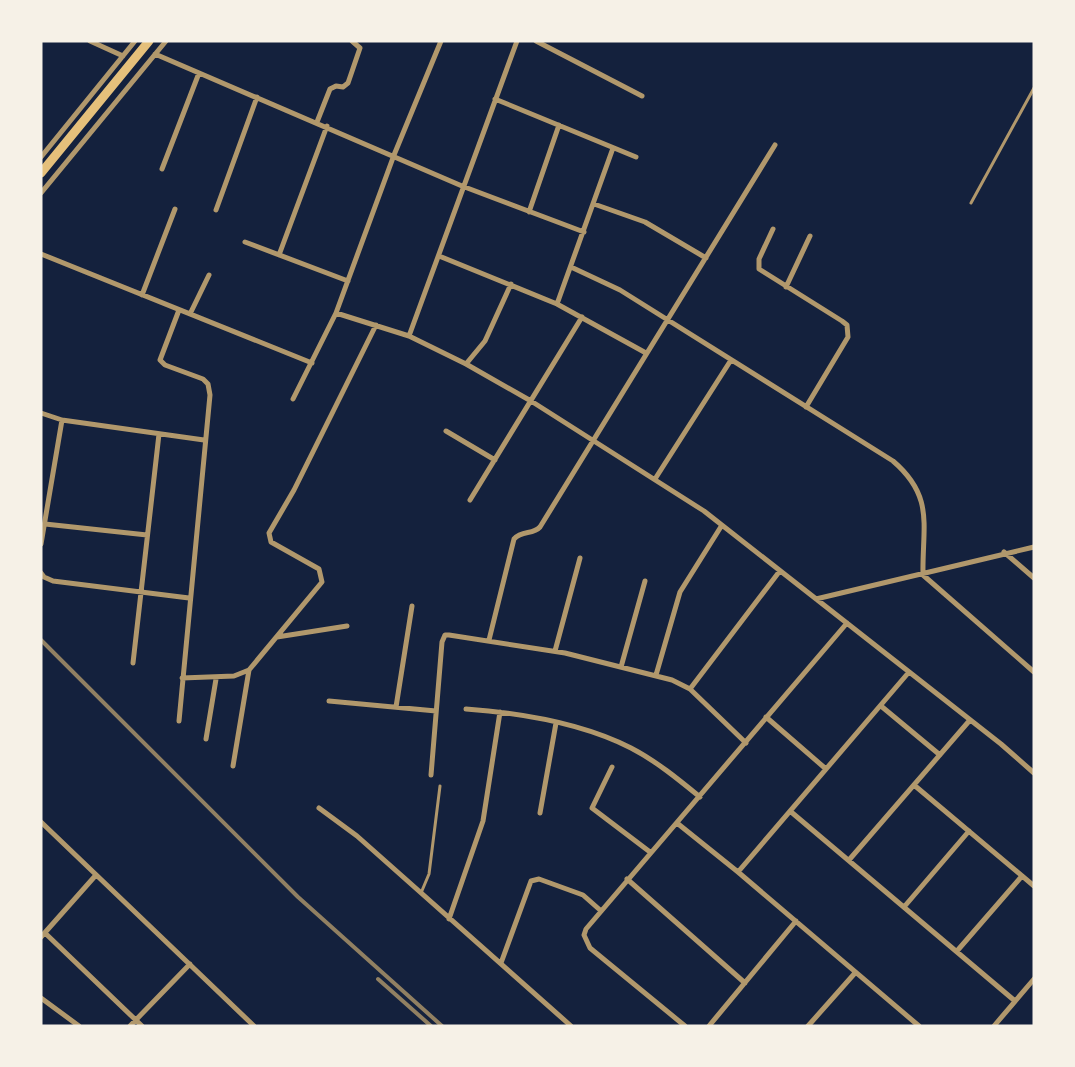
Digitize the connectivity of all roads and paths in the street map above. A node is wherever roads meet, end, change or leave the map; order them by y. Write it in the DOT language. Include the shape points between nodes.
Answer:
graph roads {
  1 [pos="90,41"];
  2 [pos="135,41"];
  3 [pos="149,41"];
  4 [pos="166,41"];
  5 [pos="352,41"];
  6 [pos="441,41"];
  7 [pos="517,41"];
  8 [pos="536,41"];
  9 [pos="155,54"];
  10 [pos="123,56"];
  11 [pos="199,73"];
  12 [pos="1034,88"];
  13 [pos="642,96"];
  14 [pos="257,97"];
  15 [pos="495,99"];
  16 [pos="317,122"];
  17 [pos="559,125"];
  18 [pos="327,126"];
  19 [pos="775,146"];
  20 [pos="613,148"];
  21 [pos="394,155"];
  22 [pos="41,157"];
  23 [pos="636,157"];
  24 [pos="162,169"];
  25 [pos="42,172"];
  26 [pos="462,186"];
  27 [pos="41,193"];
  28 [pos="972,203"];
  29 [pos="594,204"];
  30 [pos="175,210"];
  31 [pos="216,210"];
  32 [pos="529,212"];
  33 [pos="773,229"];
  34 [pos="584,232"];
  35 [pos="810,236"];
  36 [pos="245,242"];
  37 [pos="41,254"];
  38 [pos="278,255"];
  39 [pos="439,256"];
  40 [pos="706,258"];
  41 [pos="571,267"];
  42 [pos="209,275"];
  43 [pos="348,281"];
  44 [pos="511,284"];
  45 [pos="786,287"];
  46 [pos="142,295"];
  47 [pos="557,304"];
  48 [pos="179,310"];
  49 [pos="336,313"];
  50 [pos="190,314"];
  51 [pos="582,318"];
  52 [pos="667,320"];
  53 [pos="376,325"];
  54 [pos="409,336"];
  55 [pos="646,353"];
  56 [pos="731,360"];
  57 [pos="312,363"];
  58 [pos="466,364"];
  59 [pos="293,399"];
  60 [pos="531,401"];
  61 [pos="806,406"];
  62 [pos="41,413"];
  63 [pos="62,420"];
  64 [pos="446,431"];
  65 [pos="158,434"];
  66 [pos="204,440"];
  67 [pos="594,441"];
  68 [pos="495,460"];
  69 [pos="655,479"];
  70 [pos="470,500"];
  71 [pos="41,501"];
  72 [pos="49,503"];
  73 [pos="45,524"];
  74 [pos="722,525"];
  75 [pos="147,535"];
  76 [pos="41,544"];
  77 [pos="1034,546"];
  78 [pos="1004,552"];
  79 [pos="580,558"];
  80 [pos="779,572"];
  81 [pos="41,573"];
  82 [pos="923,575"];
  83 [pos="1034,578"];
  84 [pos="645,581"];
  85 [pos="140,591"];
  86 [pos="189,598"];
  87 [pos="816,600"];
  88 [pos="412,606"];
  89 [pos="847,623"];
  90 [pos="347,626"];
  91 [pos="277,637"];
  92 [pos="489,640"];
  93 [pos="555,651"];
  94 [pos="133,663"];
  95 [pos="621,667"];
  96 [pos="249,670"];
  97 [pos="909,672"];
  98 [pos="1034,672"];
  99 [pos="656,675"];
  100 [pos="182,678"];
  101 [pos="216,679"];
  102 [pos="690,689"];
  103 [pos="329,701"];
  104 [pos="881,706"];
  105 [pos="396,707"];
  106 [pos="466,709"];
  107 [pos="436,711"];
  108 [pos="500,712"];
  109 [pos="766,717"];
  110 [pos="970,720"];
  111 [pos="179,721"];
  112 [pos="556,723"];
  113 [pos="206,739"];
  114 [pos="746,742"];
  115 [pos="940,756"];
  116 [pos="233,766"];
  117 [pos="612,767"];
  118 [pos="826,769"];
  119 [pos="1034,773"];
  120 [pos="431,775"];
  121 [pos="914,785"];
  122 [pos="440,786"];
  123 [pos="700,797"];
  124 [pos="319,808"];
  125 [pos="790,811"];
  126 [pos="540,813"];
  127 [pos="41,822"];
  128 [pos="677,823"];
  129 [pos="46,827"];
  130 [pos="969,831"];
  131 [pos="41,832"];
  132 [pos="650,852"];
  133 [pos="849,860"];
  134 [pos="738,872"];
  135 [pos="96,875"];
  136 [pos="1022,876"];
  137 [pos="627,879"];
  138 [pos="1034,886"];
  139 [pos="421,893"];
  140 [pos="904,907"];
  141 [pos="600,910"];
  142 [pos="449,918"];
  143 [pos="796,921"];
  144 [pos="43,934"];
  145 [pos="957,951"];
  146 [pos="502,963"];
  147 [pos="190,964"];
  148 [pos="855,973"];
  149 [pos="1034,978"];
  150 [pos="745,983"];
  151 [pos="41,998"];
  152 [pos="1015,1001"];
  153 [pos="136,1020"];
  154 [pos="79,1026"];
  155 [pos="130,1026"];
  156 [pos="142,1026"];
  157 [pos="254,1026"];
  158 [pos="571,1026"];
  159 [pos="684,1026"];
  160 [pos="709,1026"];
  161 [pos="808,1026"];
  162 [pos="919,1026"];
  163 [pos="994,1026"];
  1 -- 10 [label="street"];
  2 -- 10 [label="street"];
  3 -- 25 [label="main road"];
  4 -- 9 [label="street"];
  5 -- 16 [label="street" via="360,48 348,83 330,89"];
  6 -- 21 [label="street"];
  7 -- 15 [label="street"];
  8 -- 13 [label="street"];
  9 -- 11 [label="street"];
  9 -- 27 [label="street"];
  10 -- 22 [label="street"];
  11 -- 14 [label="street"];
  11 -- 24 [label="street"];
  12 -- 28 [label="lane"];
  14 -- 16 [label="street"];
  14 -- 31 [label="street"];
  15 -- 17 [label="street"];
  15 -- 26 [label="street"];
  16 -- 18 [label="street"];
  17 -- 20 [label="street"];
  17 -- 32 [label="street"];
  18 -- 21 [label="street"];
  18 -- 38 [label="street"];
  19 -- 40 [label="street"];
  20 -- 23 [label="street"];
  20 -- 29 [label="street"];
  21 -- 26 [label="street"];
  21 -- 43 [label="street"];
  26 -- 32 [label="street"];
  26 -- 39 [label="street"];
  29 -- 34 [label="street"];
  29 -- 40 [label="street" via="645,222"];
  30 -- 46 [label="street"];
  32 -- 34 [label="street"];
  33 -- 45 [label="street" via="759,260 759,269"];
  34 -- 41 [label="street"];
  35 -- 45 [label="street"];
  36 -- 38 [label="street"];
  37 -- 46 [label="street"];
  38 -- 43 [label="street"];
  39 -- 44 [label="street"];
  39 -- 54 [label="street"];
  40 -- 52 [label="street"];
  41 -- 47 [label="street"];
  41 -- 52 [label="street" via="620,290"];
  42 -- 50 [label="street"];
  43 -- 49 [label="street"];
  44 -- 47 [label="street"];
  44 -- 58 [label="street" via="485,340"];
  45 -- 61 [label="street" via="842,320 848,332"];
  46 -- 48 [label="street"];
  47 -- 51 [label="street"];
  48 -- 50 [label="street"];
  48 -- 66 [label="street" via="160,360 164,365 203,379 208,384 210,395"];
  49 -- 53 [label="street"];
  49 -- 57 [label="street"];
  50 -- 57 [label="street"];
  51 -- 55 [label="street"];
  51 -- 60 [label="street"];
  52 -- 55 [label="street"];
  52 -- 56 [label="street"];
  53 -- 54 [label="street"];
  53 -- 91 [label="street" via="294,490 269,533 271,542 319,568 322,575 318,588"];
  54 -- 58 [label="street"];
  55 -- 67 [label="street"];
  56 -- 61 [label="street"];
  56 -- 69 [label="street"];
  57 -- 59 [label="street"];
  58 -- 60 [label="street"];
  60 -- 67 [label="street"];
  60 -- 68 [label="street"];
  61 -- 82 [label="street" via="893,461 918,488 922,504"];
  62 -- 63 [label="street"];
  63 -- 65 [label="street"];
  63 -- 72 [label="street"];
  64 -- 68 [label="street"];
  65 -- 66 [label="street"];
  65 -- 75 [label="street"];
  66 -- 86 [label="street"];
  67 -- 69 [label="street"];
  67 -- 92 [label="street" via="538,530 514,538"];
  68 -- 70 [label="street"];
  69 -- 74 [label="street"];
  71 -- 72 [label="street"];
  72 -- 73 [label="street"];
  73 -- 75 [label="street"];
  73 -- 76 [label="street"];
  74 -- 80 [label="street"];
  74 -- 99 [label="street" via="680,592"];
  75 -- 85 [label="street"];
  77 -- 78 [label="street"];
  78 -- 82 [label="street"];
  78 -- 83 [label="street"];
  79 -- 93 [label="street"];
  80 -- 87 [label="street"];
  80 -- 102 [label="street"];
  81 -- 85 [label="street" via="53,580"];
  82 -- 87 [label="street"];
  82 -- 98 [label="street"];
  84 -- 95 [label="street"];
  85 -- 86 [label="street"];
  85 -- 94 [label="street"];
  86 -- 100 [label="street"];
  87 -- 89 [label="street"];
  88 -- 105 [label="street"];
  89 -- 97 [label="street"];
  89 -- 109 [label="street"];
  90 -- 91 [label="street"];
  91 -- 96 [label="street"];
  92 -- 93 [label="street"];
  92 -- 107 [label="street" via="449,635 443,638"];
  93 -- 95 [label="street"];
  95 -- 99 [label="street"];
  96 -- 101 [label="street"];
  96 -- 116 [label="street"];
  97 -- 104 [label="street"];
  97 -- 110 [label="street"];
  99 -- 102 [label="street"];
  100 -- 101 [label="street"];
  100 -- 111 [label="street"];
  101 -- 113 [label="street"];
  102 -- 114 [label="street"];
  103 -- 105 [label="street"];
  104 -- 115 [label="street"];
  104 -- 118 [label="street"];
  105 -- 107 [label="street"];
  106 -- 108 [label="street"];
  107 -- 120 [label="street"];
  108 -- 112 [label="street"];
  108 -- 142 [label="street" via="483,822"];
  109 -- 114 [label="street"];
  109 -- 118 [label="street"];
  110 -- 115 [label="street"];
  110 -- 119 [label="street"];
  112 -- 123 [label="street" via="630,748 662,766"];
  112 -- 126 [label="street"];
  114 -- 123 [label="street"];
  115 -- 121 [label="street"];
  117 -- 132 [label="street" via="592,808"];
  118 -- 125 [label="street"];
  121 -- 130 [label="street"];
  121 -- 133 [label="street"];
  122 -- 139 [label="lane" via="429,874"];
  123 -- 128 [label="street"];
  124 -- 139 [label="street" via="357,836"];
  125 -- 133 [label="street"];
  125 -- 134 [label="street"];
  127 -- 129 [label="street"];
  128 -- 132 [label="street"];
  128 -- 134 [label="street"];
  129 -- 131 [label="street"];
  129 -- 135 [label="street"];
  130 -- 136 [label="street"];
  130 -- 140 [label="street"];
  132 -- 137 [label="street"];
  133 -- 140 [label="street"];
  134 -- 143 [label="street"];
  135 -- 144 [label="street"];
  135 -- 147 [label="street"];
  136 -- 138 [label="street"];
  136 -- 145 [label="street"];
  137 -- 141 [label="street"];
  137 -- 150 [label="street"];
  139 -- 142 [label="street"];
  140 -- 145 [label="street"];
  141 -- 146 [label="street" via="584,895 539,879 531,881"];
  141 -- 159 [label="street" via="586,929 586,942"];
  142 -- 146 [label="street"];
  143 -- 148 [label="street"];
  143 -- 150 [label="street"];
  144 -- 153 [label="street"];
  145 -- 152 [label="street"];
  146 -- 158 [label="street"];
  147 -- 153 [label="street"];
  147 -- 157 [label="street"];
  148 -- 161 [label="street"];
  148 -- 162 [label="street"];
  149 -- 152 [label="street"];
  150 -- 160 [label="street"];
  151 -- 154 [label="street"];
  152 -- 163 [label="street"];
  153 -- 155 [label="street"];
  153 -- 156 [label="street"];
}
